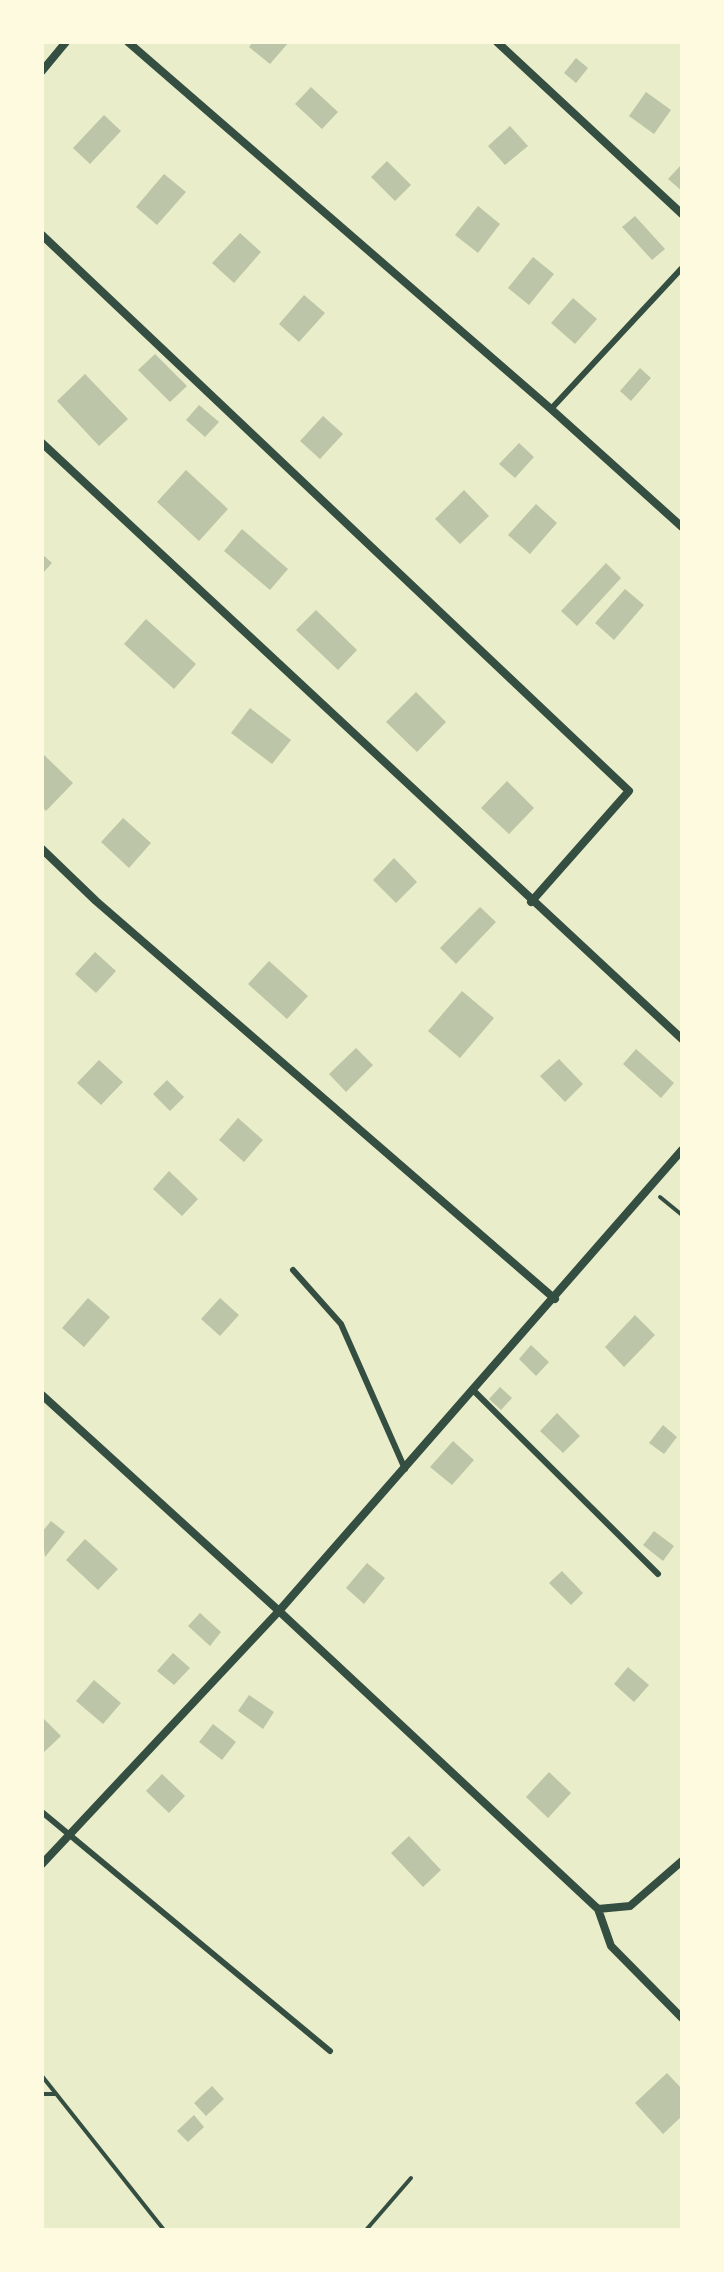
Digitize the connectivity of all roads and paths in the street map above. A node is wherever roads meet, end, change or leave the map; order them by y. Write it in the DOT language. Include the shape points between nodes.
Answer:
graph roads {
  1 [pos="66,42"];
  2 [pos="128,42"];
  3 [pos="497,42"];
  4 [pos="42,71"];
  5 [pos="682,214"];
  6 [pos="42,235"];
  7 [pos="682,268"];
  8 [pos="551,409"];
  9 [pos="42,443"];
  10 [pos="682,527"];
  11 [pos="42,849"];
  12 [pos="531,902"];
  13 [pos="682,1039"];
  14 [pos="682,1150"];
  15 [pos="649,1188"];
  16 [pos="682,1215"];
  17 [pos="293,1270"];
  18 [pos="555,1299"];
  19 [pos="474,1391"];
  20 [pos="42,1395"];
  21 [pos="405,1469"];
  22 [pos="658,1574"];
  23 [pos="279,1611"];
  24 [pos="42,1812"];
  25 [pos="70,1836"];
  26 [pos="682,1861"];
  27 [pos="42,1864"];
  28 [pos="598,1909"];
  29 [pos="682,2018"];
  30 [pos="330,2051"];
  31 [pos="42,2076"];
  32 [pos="42,2094"];
  33 [pos="55,2094"];
  34 [pos="411,2178"];
  35 [pos="164,2230"];
  36 [pos="366,2230"];
  1 -- 4 [label="street"];
  2 -- 8 [label="street"];
  3 -- 5 [label="street"];
  6 -- 12 [label="street" via="629,791"];
  7 -- 8 [label="lane"];
  8 -- 10 [label="street"];
  9 -- 12 [label="street"];
  11 -- 18 [label="street"];
  12 -- 13 [label="street"];
  14 -- 15 [label="street"];
  15 -- 16 [label="path"];
  15 -- 18 [label="street"];
  17 -- 21 [label="lane" via="341,1324"];
  18 -- 19 [label="street"];
  19 -- 21 [label="street"];
  19 -- 22 [label="lane"];
  20 -- 23 [label="street"];
  21 -- 23 [label="street"];
  23 -- 25 [label="street"];
  23 -- 28 [label="street"];
  24 -- 25 [label="lane"];
  25 -- 27 [label="street"];
  25 -- 30 [label="lane"];
  26 -- 28 [label="street" via="630,1906"];
  28 -- 29 [label="street" via="611,1946"];
  31 -- 33 [label="path"];
  32 -- 33 [label="path"];
  33 -- 35 [label="path"];
  34 -- 36 [label="path"];
}
